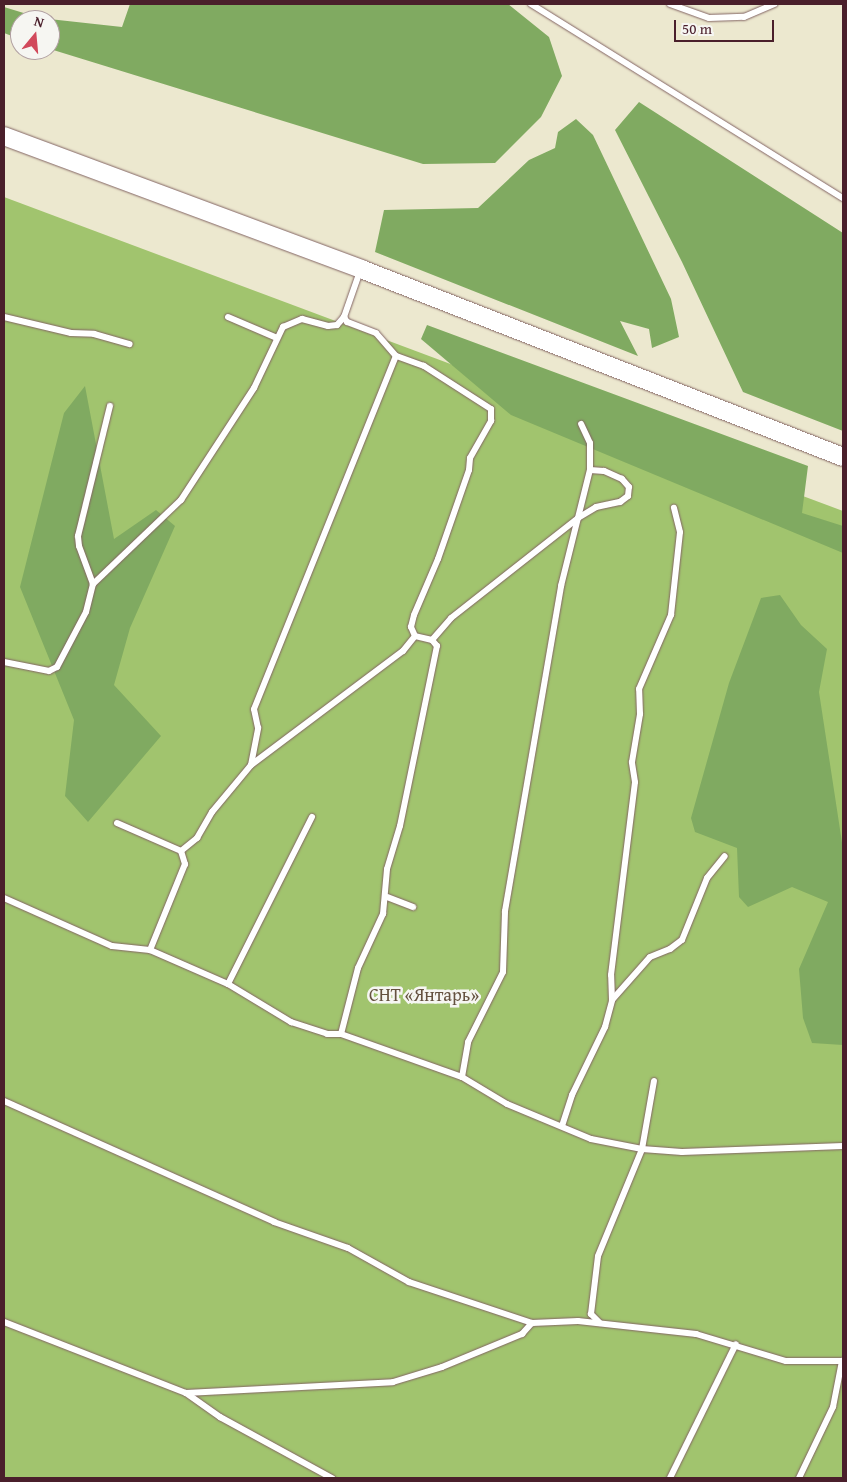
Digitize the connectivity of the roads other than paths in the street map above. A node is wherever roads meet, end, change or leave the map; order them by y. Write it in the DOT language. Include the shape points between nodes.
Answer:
graph roads {
  1 [pos="531,4"];
  2 [pos="670,4"];
  3 [pos="774,4"];
  4 [pos="4,136"];
  5 [pos="843,198"];
  6 [pos="361,270"];
  7 [pos="4,317"];
  8 [pos="228,317"];
  9 [pos="344,317"];
  10 [pos="277,338"];
  11 [pos="130,344"];
  12 [pos="396,356"];
  13 [pos="110,406"];
  14 [pos="581,424"];
  15 [pos="843,457"];
  16 [pos="590,470"];
  17 [pos="674,508"];
  18 [pos="578,518"];
  19 [pos="93,584"];
  20 [pos="415,636"];
  21 [pos="432,640"];
  22 [pos="4,662"];
  23 [pos="251,765"];
  24 [pos="312,817"];
  25 [pos="117,822"];
  26 [pos="181,851"];
  27 [pos="725,856"];
  28 [pos="387,897"];
  29 [pos="4,898"];
  30 [pos="413,907"];
  31 [pos="150,950"];
  32 [pos="228,984"];
  33 [pos="612,1000"];
  34 [pos="341,1034"];
  35 [pos="462,1077"];
  36 [pos="654,1081"];
  37 [pos="4,1101"];
  38 [pos="562,1126"];
  39 [pos="843,1146"];
  40 [pos="642,1149"];
  41 [pos="4,1322"];
  42 [pos="532,1323"];
  43 [pos="600,1323"];
  44 [pos="736,1344"];
  45 [pos="842,1361"];
  46 [pos="186,1392"];
  47 [pos="332,1478"];
  48 [pos="670,1478"];
  49 [pos="798,1478"];
  1 -- 5 [label="lane"];
  2 -- 3 [label="lane" via="709,18 744,17"];
  4 -- 6 [label="main road"];
  6 -- 9 [label="lane"];
  6 -- 15 [label="main road"];
  7 -- 11 [label="lane"];
  8 -- 10 [label="lane"];
  9 -- 10 [label="lane" via="337,325 328,326 302,319 288,322"];
  9 -- 12 [label="lane" via="346,322 376,333"];
  10 -- 19 [label="lane" via="254,388 181,500"];
  12 -- 20 [label="lane" via="424,366 491,409 491,421 470,458 469,470 438,559 414,614 411,627"];
  12 -- 23 [label="lane" via="254,709 258,728"];
  13 -- 19 [label="lane" via="78,536"];
  14 -- 16 [label="lane" via="590,443"];
  16 -- 18 [label="lane"];
  16 -- 18 [label="lane" via="604,471 622,479 629,486 628,496 620,502 596,507"];
  17 -- 33 [label="lane" via="680,532 671,615 639,688 640,714 632,762 635,782 611,975"];
  18 -- 21 [label="lane" via="451,618"];
  18 -- 35 [label="lane" via="561,586 504,911 503,972 468,1042"];
  19 -- 22 [label="lane" via="86,612 57,666 49,671"];
  20 -- 21 [label="lane"];
  20 -- 23 [label="lane" via="403,651"];
  21 -- 28 [label="lane" via="437,646 400,826 387,869"];
  23 -- 26 [label="lane" via="212,812 197,838"];
  24 -- 32 [label="lane"];
  25 -- 26 [label="lane"];
  26 -- 31 [label="lane" via="185,864 182,877"];
  27 -- 33 [label="lane" via="707,878 682,940 670,950 650,957"];
  28 -- 30 [label="lane"];
  28 -- 34 [label="lane" via="383,914 358,968"];
  29 -- 31 [label="lane" via="112,946"];
  31 -- 32 [label="lane"];
  32 -- 34 [label="lane" via="291,1022 327,1034"];
  33 -- 38 [label="lane" via="606,1027 572,1095"];
  34 -- 35 [label="lane"];
  35 -- 38 [label="lane" via="508,1104"];
  36 -- 40 [label="lane"];
  37 -- 42 [label="lane" via="274,1222 348,1248 410,1282"];
  38 -- 40 [label="lane" via="591,1139"];
  39 -- 40 [label="lane" via="682,1152"];
  40 -- 43 [label="lane" via="598,1256 592,1282 591,1314"];
  41 -- 46 [label="lane"];
  42 -- 43 [label="lane"];
  42 -- 46 [label="lane" via="522,1334 442,1368 393,1382"];
  43 -- 44 [label="lane" via="696,1334"];
  44 -- 45 [label="lane" via="786,1361"];
  44 -- 48 [label="lane"];
  45 -- 49 [label="lane" via="833,1408"];
  46 -- 47 [label="lane" via="220,1417"];
}
